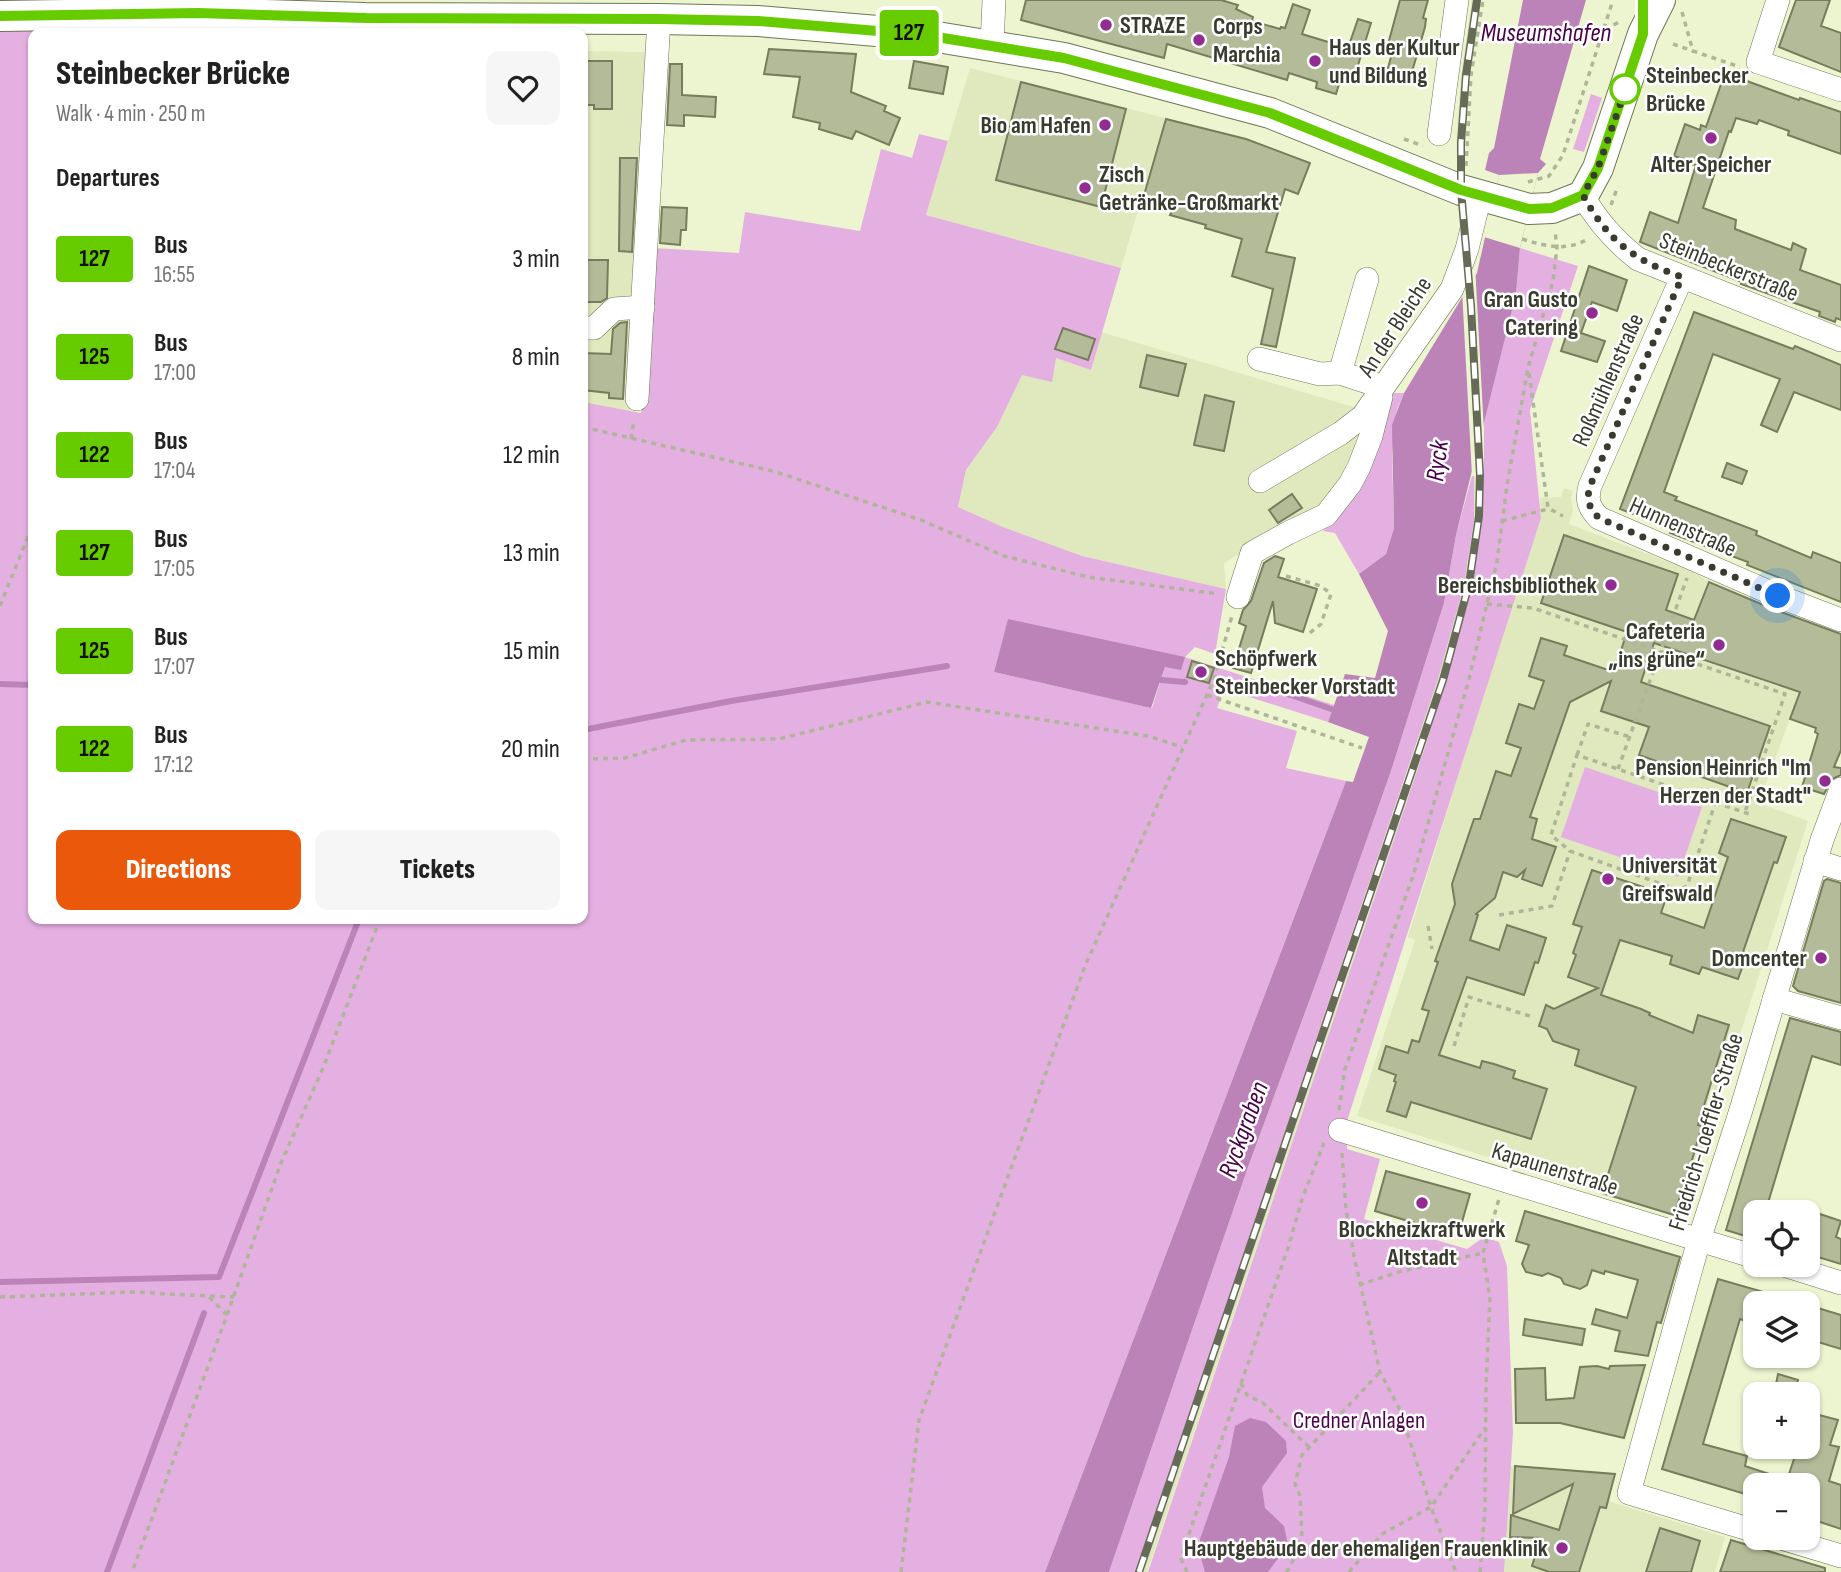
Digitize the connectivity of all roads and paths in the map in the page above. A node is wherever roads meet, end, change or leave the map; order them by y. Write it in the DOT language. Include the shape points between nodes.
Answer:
graph roads {
  1 [pos="994,0"];
  2 [pos="1457,0"];
  3 [pos="1483,0"];
  4 [pos="1613,0"];
  5 [pos="1778,0"];
  6 [pos="1670,4"];
  7 [pos="1638,15"];
  8 [pos="0,16"];
  9 [pos="197,16"];
  10 [pos="659,19"];
  11 [pos="357,25"];
  12 [pos="1603,32"];
  13 [pos="1673,44"];
  14 [pos="992,45"];
  15 [pos="1693,51"];
  16 [pos="1758,62"];
  17 [pos="1841,90"];
  18 [pos="1439,134"];
  19 [pos="1466,168"];
  20 [pos="1537,180"];
  21 [pos="1583,195"];
  22 [pos="1487,198"];
  23 [pos="1522,239"];
  24 [pos="1574,246"];
  25 [pos="1557,247"];
  26 [pos="1682,277"];
  27 [pos="1367,279"];
  28 [pos="643,307"];
  29 [pos="588,328"];
  30 [pos="1841,340"];
  31 [pos="1259,359"];
  32 [pos="1528,368"];
  33 [pos="1340,373"];
  34 [pos="1383,387"];
  35 [pos="637,399"];
  36 [pos="588,428"];
  37 [pos="1260,481"];
  38 [pos="1589,504"];
  39 [pos="1548,508"];
  40 [pos="1563,516"];
  41 [pos="1502,521"];
  42 [pos="28,536"];
  43 [pos="1693,560"];
  44 [pos="1286,576"];
  45 [pos="1228,595"];
  46 [pos="1487,604"];
  47 [pos="0,606"];
  48 [pos="1841,620"];
  49 [pos="1306,636"];
  50 [pos="1660,652"];
  51 [pos="1207,695"];
  52 [pos="1630,737"];
  53 [pos="1182,747"];
  54 [pos="1362,748"];
  55 [pos="1577,755"];
  56 [pos="588,759"];
  57 [pos="1618,769"];
  58 [pos="1841,789"];
  59 [pos="1716,802"];
  60 [pos="1745,812"];
  61 [pos="1752,815"];
  62 [pos="1570,851"];
  63 [pos="1815,861"];
  64 [pos="1841,869"];
  65 [pos="1499,915"];
  66 [pos="378,924"];
  67 [pos="1428,926"];
  68 [pos="1432,949"];
  69 [pos="1774,999"];
  70 [pos="1530,1016"];
  71 [pos="1841,1018"];
  72 [pos="1454,1046"];
  73 [pos="1332,1136"];
  74 [pos="1504,1182"];
  75 [pos="1699,1240"];
  76 [pos="1483,1253"];
  77 [pos="1743,1253"];
  78 [pos="1820,1276"];
  79 [pos="1841,1283"];
  80 [pos="1359,1285"];
  81 [pos="208,1296"];
  82 [pos="0,1297"];
  83 [pos="234,1297"];
  84 [pos="227,1315"];
  85 [pos="1380,1371"];
  86 [pos="1240,1381"];
  87 [pos="1486,1426"];
  88 [pos="1310,1448"];
  89 [pos="1432,1507"];
  90 [pos="1743,1527"];
  91 [pos="1820,1550"];
  92 [pos="1841,1556"];
  93 [pos="1288,1570"];
  94 [pos="132,1572"];
  95 [pos="901,1572"];
  96 [pos="1187,1572"];
  97 [pos="1349,1572"];
  98 [pos="1456,1572"];
  99 [pos="1480,1572"];
  1 -- 14 [label="street"];
  2 -- 18 [label="street"];
  3 -- 19 [label="path" via="1471,75"];
  4 -- 12 [label="path"];
  5 -- 16 [label="street"];
  6 -- 7 [label="main road"];
  6 -- 15 [label="path"];
  7 -- 12 [label="path"];
  7 -- 21 [label="main road" via="1607,146"];
  8 -- 9 [label="main road"];
  9 -- 11 [label="main road"];
  10 -- 11 [label="main road"];
  10 -- 14 [label="main road" via="858,28"];
  10 -- 28 [label="street"];
  12 -- 20 [label="path" via="1563,155 1554,172"];
  13 -- 15 [label="path"];
  14 -- 22 [label="main road" via="1064,58 1270,113"];
  15 -- 16 [label="path" via="1741,68"];
  16 -- 17 [label="street"];
  21 -- 22 [label="main road" via="1552,208 1529,209"];
  21 -- 26 [label="street, Steinbeckerstraße" via="1595,217 1626,250"];
  22 -- 34 [label="street, An der Bleiche" via="1452,289"];
  23 -- 25 [label="path"];
  24 -- 25 [label="path"];
  25 -- 32 [label="path" via="1553,281"];
  26 -- 30 [label="street, Steinbeckerstraße"];
  26 -- 38 [label="street, Roßmühlenstraße" via="1595,465"];
  27 -- 33 [label="street"];
  28 -- 29 [label="street" via="614,309 594,328"];
  28 -- 35 [label="street"];
  31 -- 33 [label="street" via="1320,374"];
  32 -- 39 [label="path"];
  32 -- 41 [label="path"];
  33 -- 34 [label="street"];
  34 -- 37 [label="street" via="1363,416 1341,433"];
  34 -- 45 [label="street, An der Bleiche" via="1371,436 1350,484 1326,515 1252,553"];
  36 -- 45 [label="path" via="772,471 921,520 1004,556 1087,578"];
  38 -- 43 [label="street, Hunnenstraße" via="1599,518"];
  39 -- 40 [label="path"];
  39 -- 41 [label="path"];
  41 -- 46 [label="path"];
  42 -- 47 [label="path"];
  43 -- 48 [label="street, Hunnenstraße"];
  43 -- 50 [label="path"];
  44 -- 49 [label="path" via="1321,586 1331,594 1321,624"];
  45 -- 51 [label="path" via="1214,679"];
  46 -- 50 [label="path" via="1533,608"];
  46 -- 73 [label="path" via="1418,860 1345,1069"];
  50 -- 52 [label="path"];
  50 -- 60 [label="path" via="1785,694"];
  51 -- 53 [label="path"];
  51 -- 54 [label="path"];
  52 -- 55 [label="path" via="1588,724"];
  52 -- 57 [label="path"];
  53 -- 56 [label="path" via="1148,736 927,702 779,739 686,740 625,758"];
  53 -- 95 [label="path" via="1085,966 919,1420"];
  55 -- 57 [label="path"];
  55 -- 62 [label="path" via="1551,835"];
  57 -- 59 [label="path"];
  58 -- 63 [label="street, Friedrich-Loeffler-Straße"];
  59 -- 60 [label="path"];
  59 -- 62 [label="path" via="1687,886 1678,890"];
  60 -- 61 [label="path"];
  62 -- 65 [label="path" via="1552,906"];
  63 -- 64 [label="street"];
  63 -- 69 [label="street, Friedrich-Loeffler-Straße" via="1801,932"];
  66 -- 83 [label="path" via="324,1068 281,1163"];
  67 -- 68 [label="path"];
  69 -- 71 [label="street"];
  69 -- 75 [label="street, Friedrich-Loeffler-Straße"];
  70 -- 72 [label="path" via="1469,997"];
  73 -- 74 [label="street, Kapaunenstraße"];
  73 -- 80 [label="path"];
  73 -- 86 [label="path" via="1305,1189"];
  74 -- 75 [label="street, Kapaunenstraße"];
  74 -- 76 [label="path"];
  75 -- 77 [label="street, Kapaunenstraße"];
  75 -- 90 [label="street, Friedrich-Loeffler-Straße" via="1629,1493"];
  76 -- 80 [label="path"];
  76 -- 87 [label="path" via="1490,1299"];
  78 -- 79 [label="street"];
  80 -- 85 [label="path"];
  81 -- 82 [label="path" via="134,1292"];
  81 -- 83 [label="path"];
  81 -- 84 [label="path"];
  83 -- 84 [label="path"];
  84 -- 94 [label="path"];
  85 -- 88 [label="path"];
  85 -- 89 [label="path" via="1400,1410"];
  86 -- 88 [label="path" via="1247,1395 1263,1403"];
  86 -- 96 [label="path" via="1184,1548 1181,1559"];
  87 -- 89 [label="path"];
  87 -- 99 [label="path"];
  88 -- 93 [label="path" via="1297,1469 1302,1537"];
  89 -- 97 [label="path" via="1382,1534"];
  89 -- 98 [label="path"];
  91 -- 92 [label="street"];
}
